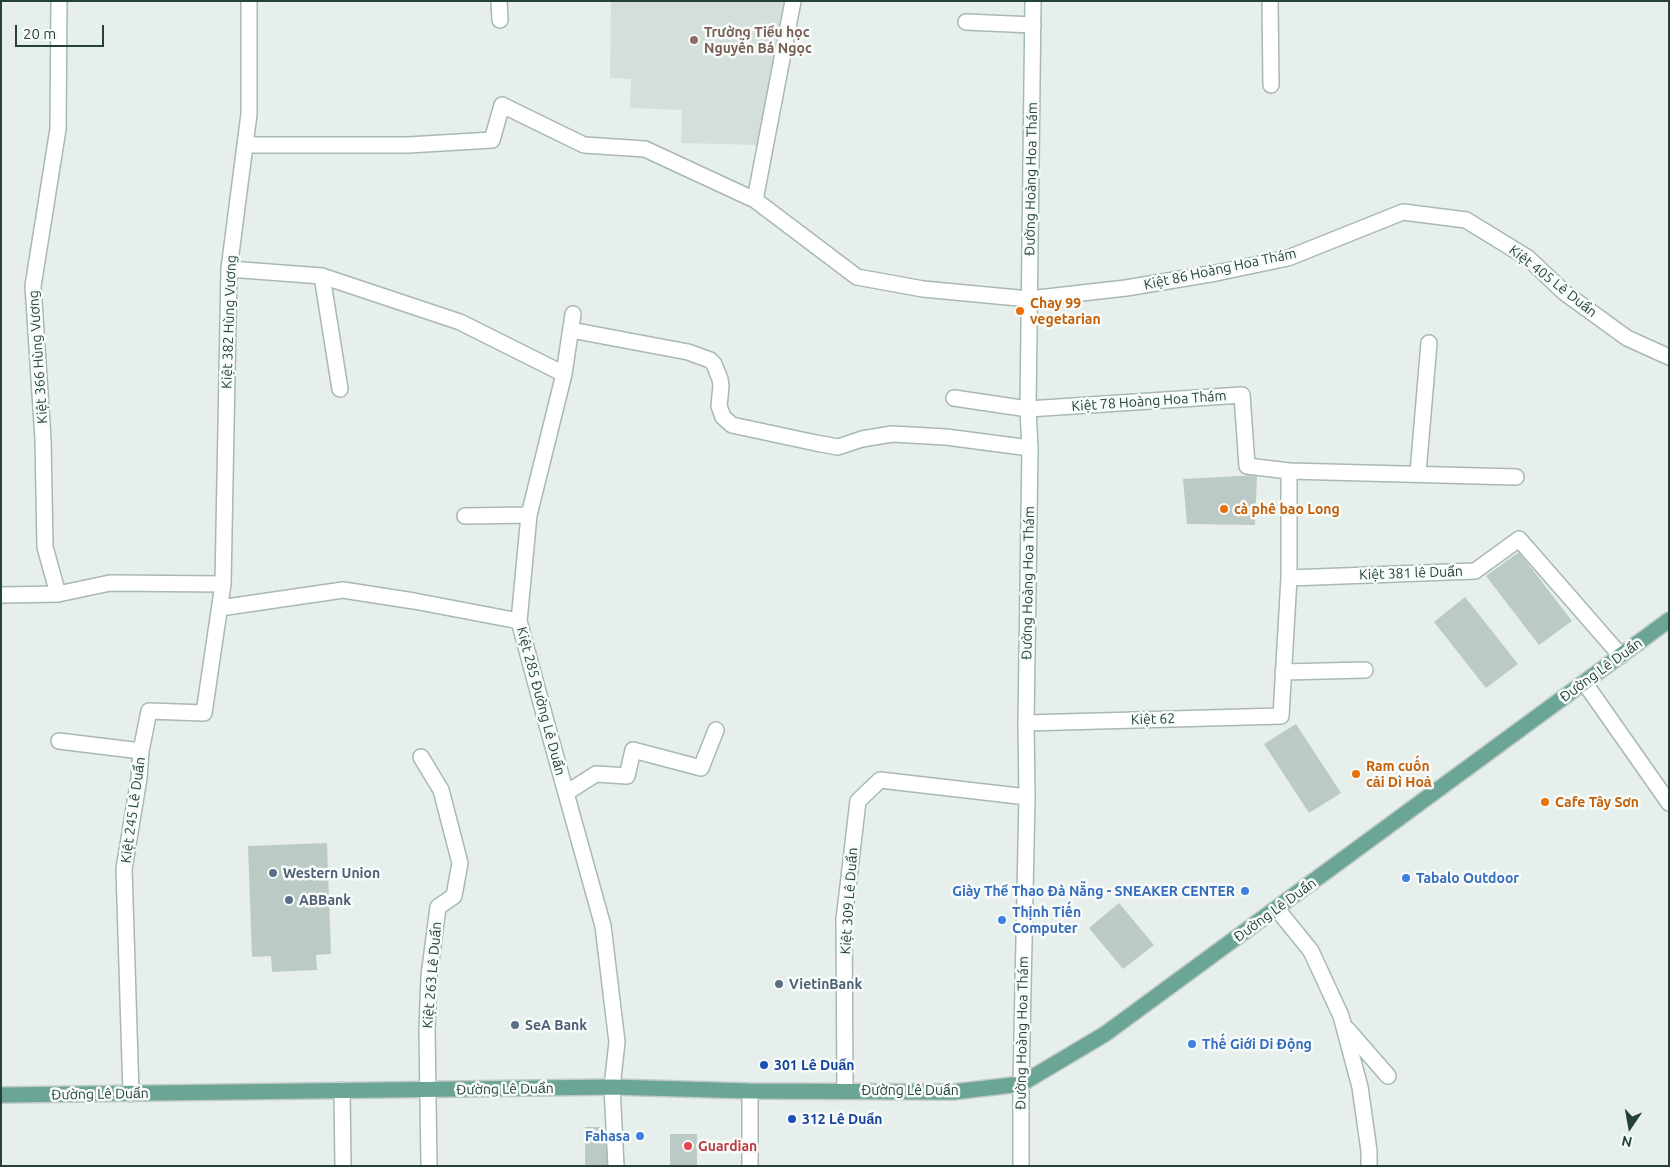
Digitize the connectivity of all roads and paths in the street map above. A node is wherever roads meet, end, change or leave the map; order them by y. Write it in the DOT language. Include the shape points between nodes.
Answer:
graph roads {
  1 [pos="59,1"];
  2 [pos="249,1"];
  3 [pos="499,1"];
  4 [pos="793,1"];
  5 [pos="1033,1"];
  6 [pos="1270,1"];
  7 [pos="500,20"];
  8 [pos="966,22"];
  9 [pos="1033,25"];
  10 [pos="1271,85"];
  11 [pos="246,145"];
  12 [pos="755,200"];
  13 [pos="1403,212"];
  14 [pos="229,269"];
  15 [pos="322,276"];
  16 [pos="1029,299"];
  17 [pos="573,314"];
  18 [pos="571,330"];
  19 [pos="1429,343"];
  20 [pos="1669,356"];
  21 [pos="564,374"];
  22 [pos="340,388"];
  23 [pos="954,398"];
  24 [pos="1028,409"];
  25 [pos="1030,448"];
  26 [pos="1289,471"];
  27 [pos="1418,473"];
  28 [pos="1516,477"];
  29 [pos="529,515"];
  30 [pos="465,516"];
  31 [pos="1288,578"];
  32 [pos="223,584"];
  33 [pos="58,594"];
  34 [pos="1,595"];
  35 [pos="220,608"];
  36 [pos="519,620"];
  37 [pos="1669,620"];
  38 [pos="1621,656"];
  39 [pos="1366,670"];
  40 [pos="1283,672"];
  41 [pos="1584,682"];
  42 [pos="1026,723"];
  43 [pos="716,730"];
  44 [pos="59,741"];
  45 [pos="141,751"];
  46 [pos="421,757"];
  47 [pos="566,793"];
  48 [pos="1027,797"];
  49 [pos="1669,803"];
  50 [pos="1277,909"];
  51 [pos="1344,1026"];
  52 [pos="1388,1076"];
  53 [pos="1021,1084"];
  54 [pos="612,1087"];
  55 [pos="342,1090"];
  56 [pos="427,1090"];
  57 [pos="750,1090"];
  58 [pos="845,1091"];
  59 [pos="131,1094"];
  60 [pos="1,1095"];
  61 [pos="343,1166"];
  62 [pos="429,1166"];
  63 [pos="616,1166"];
  64 [pos="750,1166"];
  65 [pos="1021,1166"];
  66 [pos="1369,1166"];
  1 -- 33 [label="main road, Kiệt 366 Hùng Vương" via="58,128 33,286 43,439 45,547"];
  2 -- 11 [label="main road, Kiệt 382 Hùng Vương"];
  3 -- 7 [label="main road"];
  4 -- 12 [label="main road"];
  5 -- 9 [label="main road, Đường Hoàng Hoa Thám"];
  6 -- 10 [label="main road"];
  8 -- 9 [label="main road"];
  9 -- 16 [label="main road, Đường Hoàng Hoa Thám"];
  11 -- 12 [label="main road, Kiệt 86 Hoàng Hoa Thám" via="408,145 492,140 502,106 584,145 645,149"];
  11 -- 14 [label="main road, Kiệt 382 Hùng Vương"];
  12 -- 16 [label="main road, Kiệt 86 Hoàng Hoa Thám" via="857,277 923,289"];
  13 -- 16 [label="main road, Kiệt 86 Hoàng Hoa Thám" via="1288,258 1126,288"];
  13 -- 20 [label="main road, Kiệt 405 Lê Duẩn" via="1466,220 1528,258 1565,293 1627,338"];
  14 -- 15 [label="main road"];
  14 -- 32 [label="main road, Kiệt 382 Hùng Vương"];
  15 -- 21 [label="main road" via="460,322"];
  15 -- 22 [label="main road"];
  16 -- 24 [label="main road, Đường Hoàng Hoa Thám"];
  17 -- 18 [label="main road, Kiệt 285 Đường Lê Duẩn"];
  18 -- 21 [label="main road, Kiệt 285 Đường Lê Duẩn"];
  18 -- 25 [label="main road" via="688,352 710,360 720,379 719,406 723,417 732,425 838,447 892,434 946,436"];
  19 -- 27 [label="main road"];
  21 -- 29 [label="main road, Kiệt 285 Đường Lê Duẩn"];
  23 -- 24 [label="main road"];
  24 -- 25 [label="main road, Đường Hoàng Hoa Thám"];
  24 -- 26 [label="main road, Kiệt 78 Hoàng Hoa Thám" via="1242,395 1247,466"];
  25 -- 42 [label="main road, Đường Hoàng Hoa Thám"];
  26 -- 27 [label="main road"];
  26 -- 31 [label="main road"];
  27 -- 28 [label="main road"];
  29 -- 30 [label="main road"];
  29 -- 36 [label="main road, Kiệt 285 Đường Lê Duẩn"];
  31 -- 38 [label="main road, Kiệt 381 lê Duẩn" via="1476,571 1519,539"];
  31 -- 40 [label="main road"];
  32 -- 33 [label="main road" via="110,583"];
  32 -- 35 [label="main road, Kiệt 245 Lê Duẩn"];
  33 -- 34 [label="main road"];
  35 -- 36 [label="main road" via="343,590"];
  35 -- 45 [label="main road, Kiệt 245 Lê Duẩn" via="204,713 149,711"];
  36 -- 47 [label="main road, Kiệt 285 Đường Lê Duẩn"];
  37 -- 38 [label="main road, Đường Lê Duẩn"];
  38 -- 41 [label="main road, Đường Lê Duẩn"];
  39 -- 40 [label="main road"];
  40 -- 42 [label="main road, Kiệt 62" via="1281,716"];
  41 -- 49 [label="main road"];
  41 -- 50 [label="main road, Đường Lê Duẩn"];
  42 -- 48 [label="main road, Đường Hoàng Hoa Thám"];
  43 -- 47 [label="main road" via="701,768 633,750 627,776 596,774"];
  44 -- 45 [label="main road"];
  45 -- 59 [label="main road, Kiệt 245 Lê Duẩn" via="124,869"];
  46 -- 56 [label="main road, Kiệt 263 Lê Duẩn" via="441,790 460,863 454,896 438,907 429,976"];
  47 -- 54 [label="main road, Kiệt 285 Đường Lê Duẩn" via="603,926 616,1042"];
  48 -- 53 [label="main road, Đường Hoàng Hoa Thám"];
  48 -- 58 [label="main road, Kiệt 309 Lê Duẩn" via="880,780 858,801 844,920"];
  50 -- 51 [label="main road" via="1311,951"];
  50 -- 53 [label="main road, Đường Lê Duẩn" via="1105,1034"];
  51 -- 52 [label="main road"];
  51 -- 66 [label="main road" via="1360,1087"];
  53 -- 58 [label="main road, Đường Lê Duẩn" via="953,1092"];
  53 -- 65 [label="main road, Đường Hoàng Hoa Thám"];
  54 -- 56 [label="main road, Đường Lê Duẩn"];
  54 -- 57 [label="main road, Đường Lê Duẩn"];
  54 -- 63 [label="main road, Kiệt 285 Đường Lê Duẩn"];
  55 -- 56 [label="main road, Đường Lê Duẩn"];
  55 -- 59 [label="main road, Đường Lê Duẩn"];
  55 -- 61 [label="main road"];
  56 -- 62 [label="main road, Kiệt 263 Lê Duẩn"];
  57 -- 58 [label="main road, Đường Lê Duẩn"];
  57 -- 64 [label="main road"];
  59 -- 60 [label="main road, Đường Lê Duẩn"];
}
